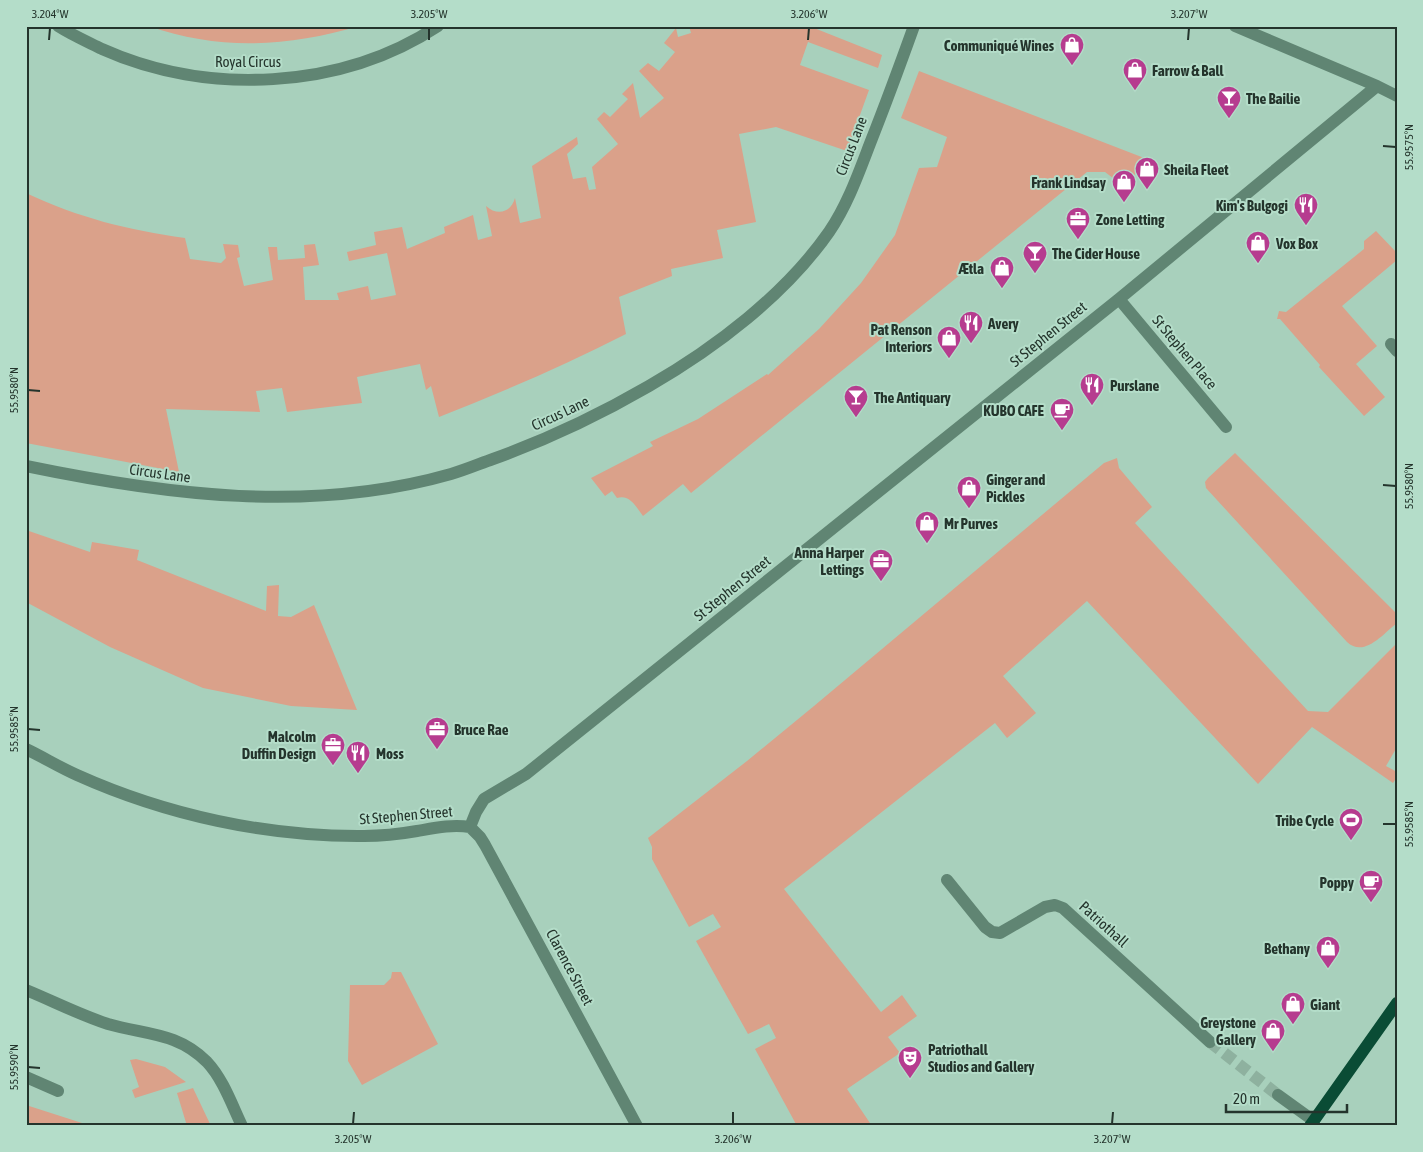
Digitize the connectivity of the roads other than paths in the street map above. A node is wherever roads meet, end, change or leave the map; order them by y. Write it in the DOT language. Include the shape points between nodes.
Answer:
graph roads {
  1 [pos="58,26"];
  2 [pos="438,26"];
  3 [pos="914,26"];
  4 [pos="1234,26"];
  5 [pos="1377,86"];
  6 [pos="1397,96"];
  7 [pos="1119,299"];
  8 [pos="1226,427"];
  9 [pos="26,466"];
  10 [pos="26,749"];
  11 [pos="470,827"];
  12 [pos="947,880"];
  13 [pos="26,990"];
  14 [pos="1397,1003"];
  15 [pos="1210,1042"];
  16 [pos="26,1078"];
  17 [pos="58,1091"];
  18 [pos="1278,1095"];
  19 [pos="1312,1123"];
  20 [pos="242,1126"];
  21 [pos="637,1126"];
  1 -- 2 [label="street, Royal Circus" via="147,66 209,78 246,80 277,79 334,70 387,52"];
  3 -- 9 [label="street, Circus Lane" via="846,204 815,251 780,288 696,357 574,425 452,474 408,485 329,495 252,497 177,492"];
  4 -- 5 [label="street"];
  5 -- 6 [label="street"];
  5 -- 7 [label="street, St Stephen Street"];
  7 -- 8 [label="street, St Stephen Place"];
  7 -- 11 [label="street, St Stephen Street" via="526,774 484,799"];
  10 -- 11 [label="street, St Stephen Street" via="76,775 134,797 170,809 264,829 364,836 452,826"];
  11 -- 21 [label="street, Clarence Street" via="480,837"];
  12 -- 15 [label="street, Patriothall" via="992,932 1000,933 1045,907 1055,905 1063,908"];
  13 -- 20 [label="street" via="108,1024 182,1043 208,1064 219,1078"];
  14 -- 19 [label="main road"];
  16 -- 17 [label="street"];
  18 -- 19 [label="street"];
}
